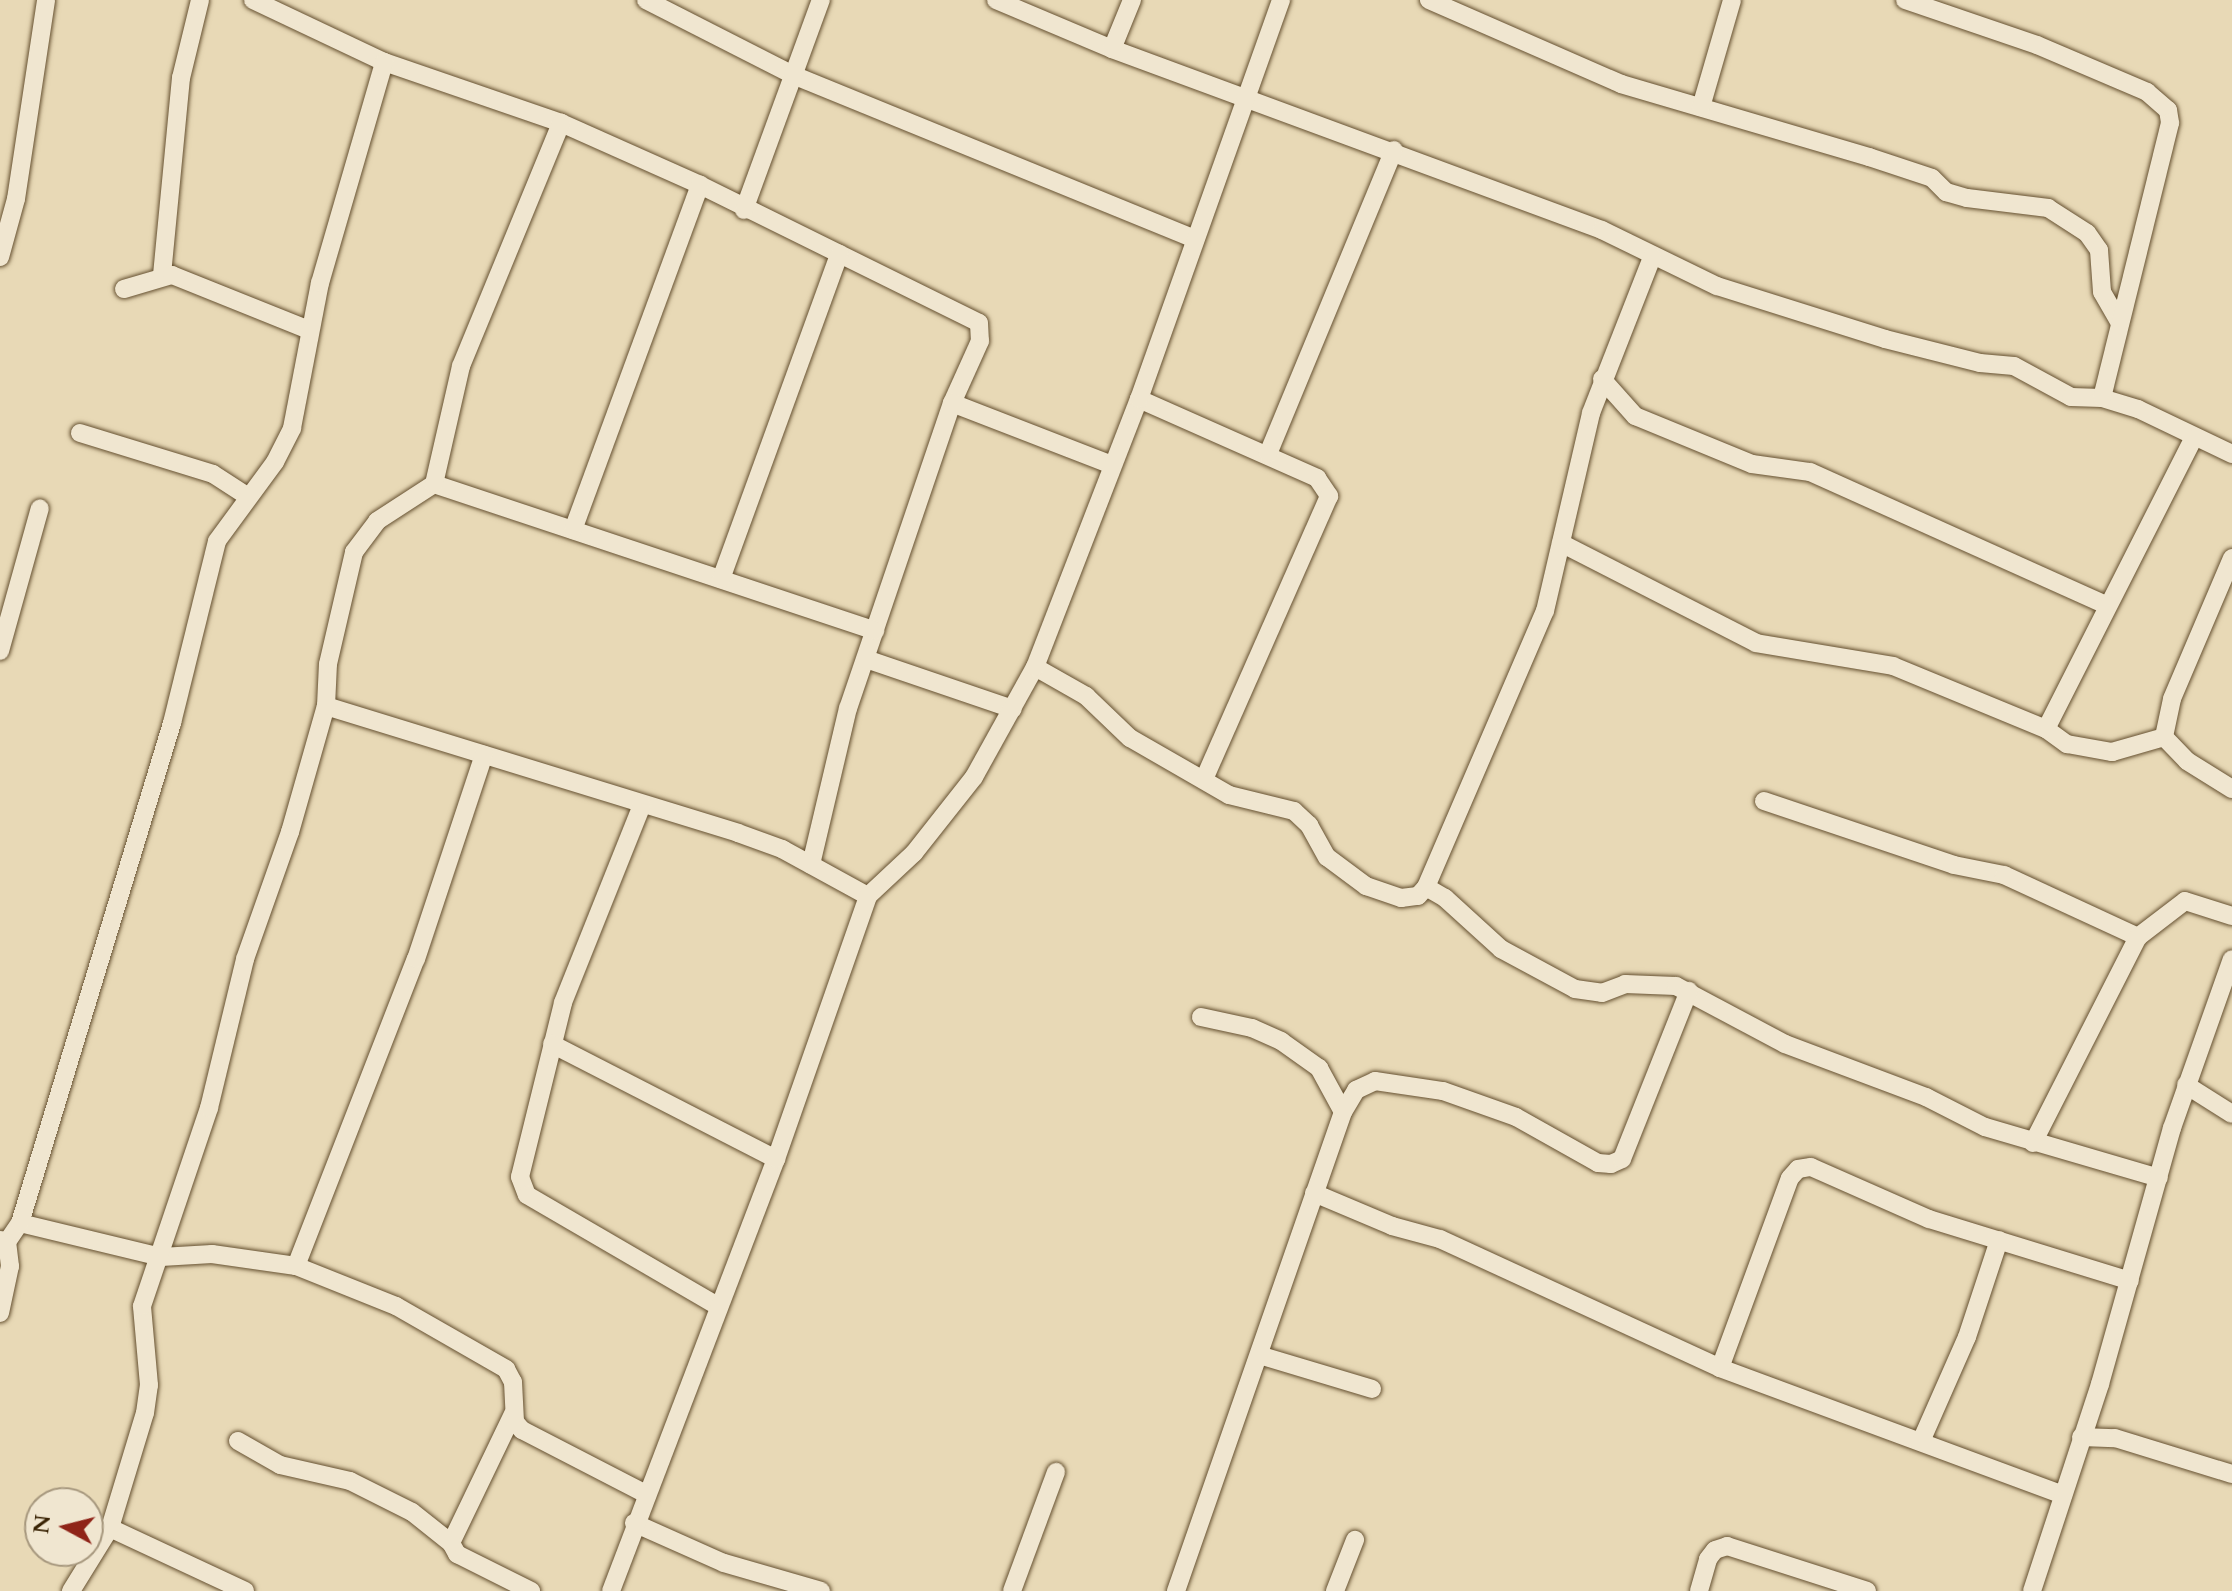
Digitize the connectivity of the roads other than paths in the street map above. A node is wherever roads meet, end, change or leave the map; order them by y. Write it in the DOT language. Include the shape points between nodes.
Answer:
graph roads {
  1 [pos="46,0"];
  2 [pos="200,0"];
  3 [pos="253,0"];
  4 [pos="646,0"];
  5 [pos="821,0"];
  6 [pos="996,0"];
  7 [pos="1132,0"];
  8 [pos="1281,0"];
  9 [pos="1429,0"];
  10 [pos="1732,0"];
  11 [pos="1905,0"];
  12 [pos="1112,49"];
  13 [pos="384,62"];
  14 [pos="793,75"];
  15 [pos="1244,94"];
  16 [pos="1701,107"];
  17 [pos="561,123"];
  18 [pos="1394,150"];
  19 [pos="700,185"];
  20 [pos="744,210"];
  21 [pos="1195,239"];
  22 [pos="839,254"];
  23 [pos="0,257"];
  24 [pos="1652,257"];
  25 [pos="162,275"];
  26 [pos="124,289"];
  27 [pos="2120,323"];
  28 [pos="309,330"];
  29 [pos="1602,379"];
  30 [pos="2102,398"];
  31 [pos="1139,399"];
  32 [pos="952,403"];
  33 [pos="80,433"];
  34 [pos="2193,439"];
  35 [pos="1268,454"];
  36 [pos="2232,454"];
  37 [pos="1112,465"];
  38 [pos="434,484"];
  39 [pos="247,496"];
  40 [pos="40,508"];
  41 [pos="573,530"];
  42 [pos="1561,543"];
  43 [pos="2232,558"];
  44 [pos="721,579"];
  45 [pos="2106,605"];
  46 [pos="875,631"];
  47 [pos="0,651"];
  48 [pos="866,659"];
  49 [pos="1035,667"];
  50 [pos="326,706"];
  51 [pos="1013,709"];
  52 [pos="2046,729"];
  53 [pos="2164,737"];
  54 [pos="484,755"];
  55 [pos="1204,779"];
  56 [pos="2232,789"];
  57 [pos="1764,801"];
  58 [pos="642,805"];
  59 [pos="811,865"];
  60 [pos="1426,887"];
  61 [pos="868,896"];
  62 [pos="2232,916"];
  63 [pos="2138,937"];
  64 [pos="2232,959"];
  65 [pos="1689,991"];
  66 [pos="1201,1017"];
  67 [pos="552,1044"];
  68 [pos="2186,1085"];
  69 [pos="1343,1112"];
  70 [pos="2232,1114"];
  71 [pos="2033,1143"];
  72 [pos="776,1159"];
  73 [pos="2159,1178"];
  74 [pos="1314,1193"];
  75 [pos="20,1223"];
  76 [pos="1999,1240"];
  77 [pos="4,1241"];
  78 [pos="161,1257"];
  79 [pos="296,1266"];
  80 [pos="2130,1281"];
  81 [pos="718,1306"];
  82 [pos="0,1313"];
  83 [pos="1259,1355"];
  84 [pos="1720,1368"];
  85 [pos="1372,1389"];
  86 [pos="513,1414"];
  87 [pos="2081,1437"];
  88 [pos="1922,1439"];
  89 [pos="238,1441"];
  90 [pos="1056,1472"];
  91 [pos="2232,1474"];
  92 [pos="646,1494"];
  93 [pos="2063,1495"];
  94 [pos="634,1523"];
  95 [pos="110,1528"];
  96 [pos="1355,1540"];
  97 [pos="451,1543"];
  98 [pos="71,1591"];
  99 [pos="245,1591"];
  100 [pos="531,1591"];
  101 [pos="611,1591"];
  102 [pos="821,1591"];
  103 [pos="1012,1591"];
  104 [pos="1176,1591"];
  105 [pos="1335,1591"];
  106 [pos="1699,1591"];
  107 [pos="1867,1591"];
  108 [pos="2032,1591"];
  1 -- 23 [label="street" via="16,199"];
  2 -- 25 [label="street" via="181,78"];
  3 -- 13 [label="street"];
  4 -- 14 [label="street"];
  5 -- 14 [label="street"];
  6 -- 12 [label="street"];
  7 -- 12 [label="street"];
  8 -- 15 [label="street"];
  9 -- 16 [label="street" via="1621,84"];
  10 -- 16 [label="street"];
  11 -- 27 [label="street" via="2037,45 2147,92 2168,110 2170,123"];
  12 -- 15 [label="street"];
  13 -- 17 [label="street"];
  13 -- 28 [label="street"];
  14 -- 20 [label="street"];
  14 -- 21 [label="street"];
  15 -- 18 [label="street"];
  15 -- 21 [label="street"];
  16 -- 27 [label="street" via="1932,178 1946,192 2048,208 2087,233 2099,250 2102,292"];
  17 -- 19 [label="street"];
  17 -- 38 [label="street" via="461,366"];
  18 -- 24 [label="street" via="1602,230"];
  18 -- 35 [label="street"];
  19 -- 20 [label="street"];
  19 -- 41 [label="street"];
  20 -- 22 [label="street"];
  21 -- 31 [label="street"];
  22 -- 32 [label="street" via="979,323 980,341"];
  22 -- 44 [label="street"];
  24 -- 29 [label="street"];
  24 -- 30 [label="street" via="1717,286 1885,339 1980,363 2014,366 2071,397"];
  25 -- 26 [label="street"];
  25 -- 28 [label="street"];
  27 -- 30 [label="street"];
  28 -- 39 [label="street" via="292,428 275,462"];
  29 -- 42 [label="street"];
  29 -- 45 [label="street" via="1635,416 1752,464 1810,472"];
  30 -- 34 [label="street" via="2138,409"];
  31 -- 35 [label="street"];
  31 -- 37 [label="street"];
  32 -- 37 [label="street"];
  32 -- 46 [label="street"];
  33 -- 39 [label="street" via="213,474"];
  34 -- 36 [label="street"];
  34 -- 45 [label="street"];
  35 -- 55 [label="street" via="1317,478 1329,496"];
  37 -- 49 [label="street"];
  38 -- 41 [label="street"];
  38 -- 50 [label="street" via="377,521 354,552 328,664"];
  39 -- 75 [label="street" via="217,541 172,723"];
  40 -- 47 [label="street"];
  41 -- 44 [label="street"];
  42 -- 52 [label="street" via="1756,643 1893,666"];
  42 -- 60 [label="street" via="1545,611"];
  43 -- 53 [label="street" via="2172,699"];
  44 -- 46 [label="street"];
  45 -- 52 [label="street"];
  46 -- 48 [label="street"];
  48 -- 51 [label="street"];
  48 -- 59 [label="street" via="836,750"];
  49 -- 51 [label="street"];
  49 -- 55 [label="street" via="1086,696 1130,738"];
  50 -- 54 [label="street"];
  50 -- 78 [label="street" via="290,832 245,959 209,1108"];
  51 -- 61 [label="street" via="941,821"];
  52 -- 53 [label="street" via="2067,744 2112,752"];
  53 -- 56 [label="street" via="2187,761"];
  54 -- 58 [label="street"];
  54 -- 79 [label="street" via="406,987"];
  55 -- 60 [label="street" via="1229,795 1294,811 1309,825 1327,857 1366,886 1401,898 1418,896"];
  57 -- 63 [label="street" via="1954,865 2004,875"];
  58 -- 59 [label="street" via="738,833"];
  58 -- 67 [label="street"];
  59 -- 61 [label="street"];
  60 -- 65 [label="street" via="1501,949 1575,989 1602,993 1625,984 1660,984"];
  61 -- 72 [label="street"];
  62 -- 63 [label="street" via="2185,901"];
  63 -- 71 [label="street"];
  64 -- 68 [label="street"];
  65 -- 69 [label="street" via="1622,1159 1611,1164 1598,1163 1516,1117 1410,1083 1375,1081 1356,1090"];
  65 -- 71 [label="street" via="1785,1044"];
  66 -- 69 [label="street" via="1252,1028 1281,1041 1319,1068"];
  67 -- 72 [label="street"];
  67 -- 81 [label="street" via="522,1160 520,1177 527,1195"];
  68 -- 70 [label="street"];
  68 -- 73 [label="street"];
  69 -- 74 [label="street"];
  71 -- 73 [label="street"];
  72 -- 81 [label="street"];
  73 -- 80 [label="street"];
  74 -- 83 [label="street"];
  74 -- 84 [label="street" via="1392,1226 1440,1239"];
  75 -- 77 [label="street"];
  75 -- 78 [label="street"];
  76 -- 80 [label="street"];
  76 -- 84 [label="street" via="1889,1205 1874,1193 1811,1167 1798,1169 1790,1178"];
  76 -- 88 [label="street" via="1967,1337"];
  77 -- 82 [label="street" via="10,1266"];
  78 -- 79 [label="street" via="212,1254"];
  78 -- 95 [label="street" via="140,1322 148,1400"];
  79 -- 86 [label="street" via="396,1306 495,1358 513,1382"];
  80 -- 87 [label="street"];
  81 -- 92 [label="street"];
  83 -- 85 [label="street"];
  83 -- 104 [label="street"];
  84 -- 88 [label="street"];
  86 -- 92 [label="street" via="522,1430"];
  86 -- 97 [label="street"];
  87 -- 91 [label="street" via="2115,1438"];
  87 -- 93 [label="street"];
  88 -- 93 [label="street"];
  89 -- 97 [label="street" via="280,1465 350,1481 412,1512"];
  90 -- 103 [label="street"];
  92 -- 94 [label="street"];
  93 -- 108 [label="street"];
  94 -- 101 [label="street"];
  94 -- 102 [label="street" via="724,1563"];
  95 -- 98 [label="street"];
  95 -- 99 [label="street"];
  96 -- 105 [label="street"];
  97 -- 100 [label="street" via="457,1554"];
  106 -- 107 [label="street" via="1708,1559 1727,1546"];
}
